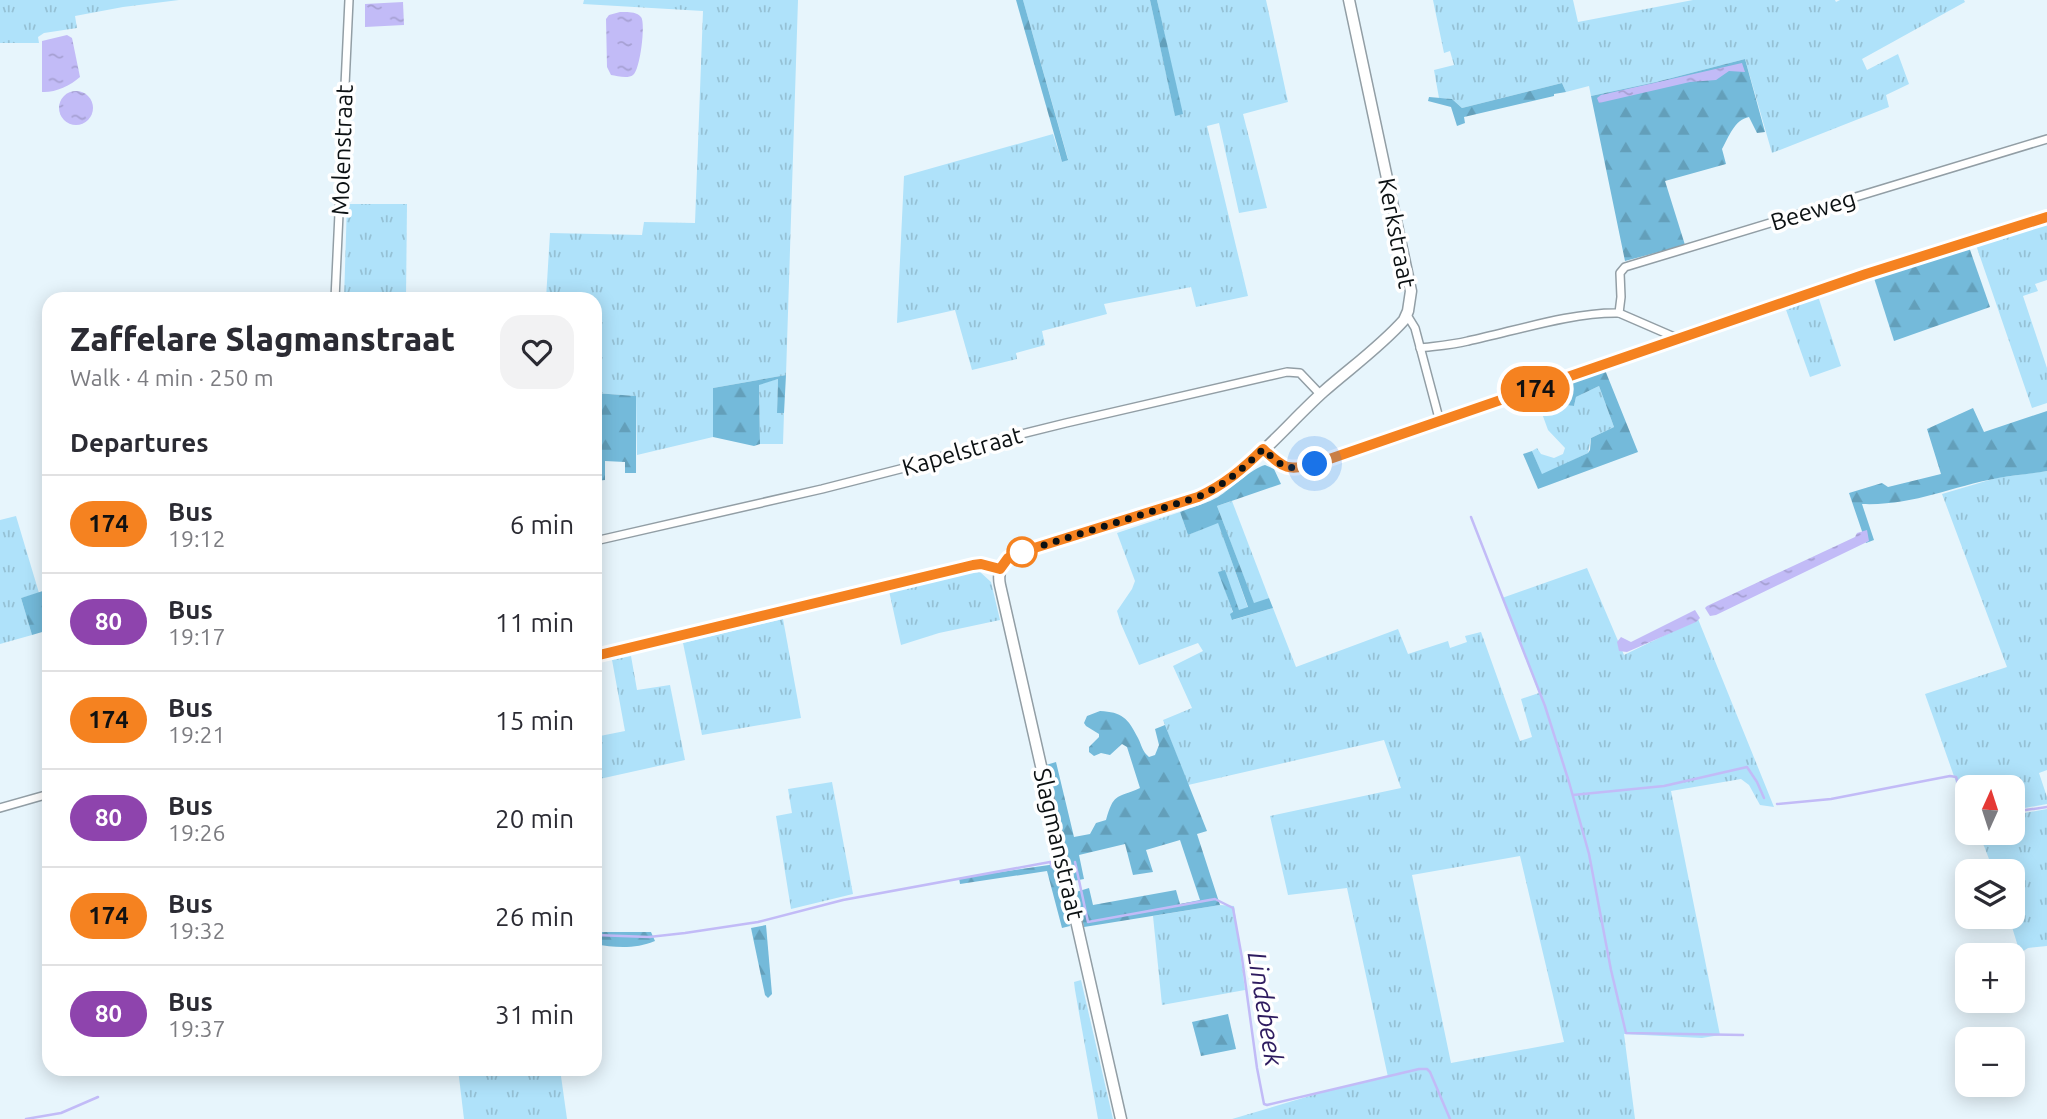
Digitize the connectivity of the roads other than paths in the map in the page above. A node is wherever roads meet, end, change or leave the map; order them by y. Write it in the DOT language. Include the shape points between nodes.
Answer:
graph roads {
  1 [pos="349,0"];
  2 [pos="1349,0"];
  3 [pos="2047,139"];
  4 [pos="2047,217"];
  5 [pos="335,292"];
  6 [pos="1619,313"];
  7 [pos="1407,315"];
  8 [pos="1679,340"];
  9 [pos="1420,348"];
  10 [pos="1321,394"];
  11 [pos="1440,422"];
  12 [pos="1263,449"];
  13 [pos="602,539"];
  14 [pos="1000,569"];
  15 [pos="602,654"];
  16 [pos="42,796"];
  17 [pos="0,808"];
  18 [pos="1121,1119"];
  1 -- 5 [label="street, Molenstraat"];
  2 -- 7 [label="main road, Kerkstraat" via="1411,290"];
  3 -- 6 [label="street, Beeweg" via="1625,267 1620,273"];
  4 -- 8 [label="street"];
  6 -- 8 [label="street"];
  6 -- 9 [label="street"];
  7 -- 9 [label="street"];
  7 -- 10 [label="main road, Kerkstraat"];
  8 -- 11 [label="street"];
  9 -- 11 [label="street"];
  10 -- 12 [label="main road, Kerkstraat"];
  10 -- 13 [label="street, Kapelstraat" via="1300,373 1287,372"];
  11 -- 12 [label="street" via="1295,469 1280,464"];
  12 -- 14 [label="main road, Kerkstraat" via="1216,489 1015,554"];
  14 -- 15 [label="street" via="973,565"];
  14 -- 18 [label="main road, Slagmanstraat"];
  16 -- 17 [label="street"];
}
